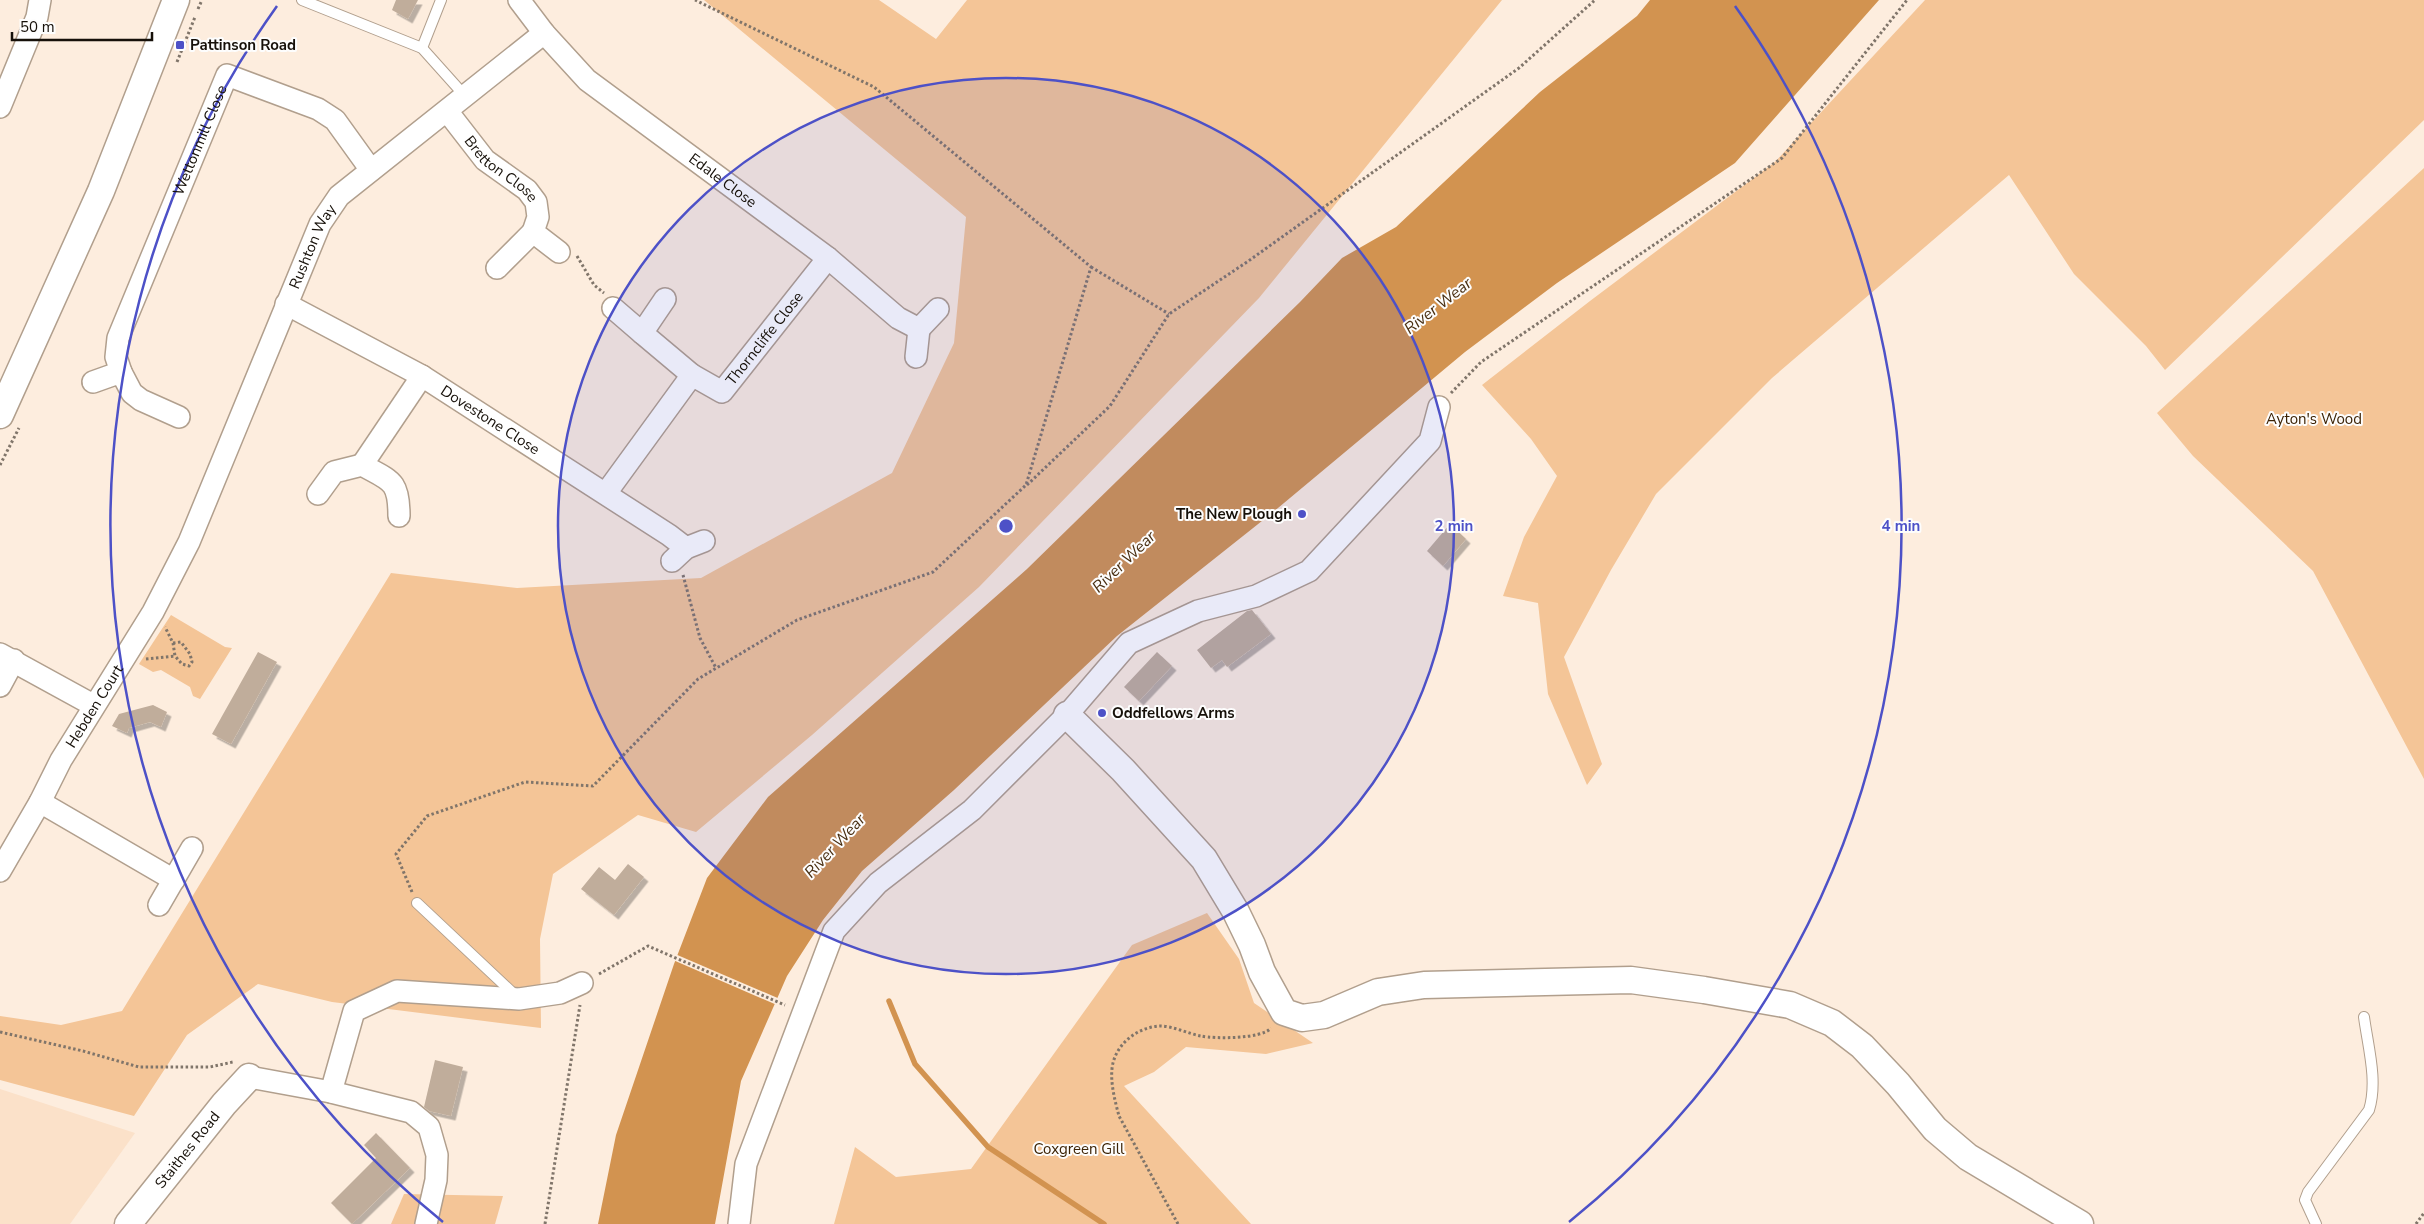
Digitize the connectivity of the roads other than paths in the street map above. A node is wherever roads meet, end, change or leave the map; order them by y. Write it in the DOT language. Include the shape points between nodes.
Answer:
graph roads {
  1 [pos="40,0"];
  2 [pos="176,0"];
  3 [pos="302,0"];
  4 [pos="441,0"];
  5 [pos="519,0"];
  6 [pos="544,33"];
  7 [pos="422,48"];
  8 [pos="465,96"];
  9 [pos="1,100"];
  10 [pos="447,111"];
  11 [pos="371,170"];
  12 [pos="533,232"];
  13 [pos="559,252"];
  14 [pos="828,258"];
  15 [pos="498,268"];
  16 [pos="665,300"];
  17 [pos="286,304"];
  18 [pos="613,308"];
  19 [pos="938,309"];
  20 [pos="919,329"];
  21 [pos="642,333"];
  22 [pos="916,357"];
  23 [pos="121,372"];
  24 [pos="692,375"];
  25 [pos="422,376"];
  26 [pos="94,382"];
  27 [pos="1439,407"];
  28 [pos="0,416"];
  29 [pos="179,417"];
  30 [pos="362,465"];
  31 [pos="606,493"];
  32 [pos="318,494"];
  33 [pos="399,516"];
  34 [pos="189,542"];
  35 [pos="687,550"];
  36 [pos="7,657"];
  37 [pos="0,686"];
  38 [pos="93,705"];
  39 [pos="1067,715"];
  40 [pos="40,802"];
  41 [pos="192,848"];
  42 [pos="0,871"];
  43 [pos="174,880"];
  44 [pos="417,902"];
  45 [pos="159,904"];
  46 [pos="582,983"];
  47 [pos="519,999"];
  48 [pos="2364,1017"];
  49 [pos="249,1077"];
  50 [pos="331,1092"];
  51 [pos="128,1224"];
  52 [pos="426,1224"];
  53 [pos="739,1224"];
  54 [pos="2080,1224"];
  55 [pos="2316,1224"];
  1 -- 9 [label="street"];
  2 -- 28 [label="street" via="100,191"];
  3 -- 7 [label="lane"];
  4 -- 7 [label="lane"];
  5 -- 6 [label="street, Edale Close"];
  6 -- 8 [label="street, Rushton Way"];
  6 -- 14 [label="street, Edale Close" via="587,80"];
  7 -- 8 [label="lane"];
  8 -- 10 [label="street, Rushton Way"];
  10 -- 11 [label="street, Rushton Way"];
  10 -- 12 [label="street, Bretton Close" via="480,155 527,190 536,202 538,218"];
  11 -- 17 [label="street, Rushton Way" via="339,196 320,224"];
  11 -- 23 [label="street, Wettonmill Close" via="335,120 327,114 227,75 118,338 116,357"];
  12 -- 13 [label="street"];
  12 -- 15 [label="street"];
  14 -- 20 [label="street, Edale Close" via="898,318"];
  14 -- 24 [label="street, Thorncliffe Close" via="722,392"];
  16 -- 21 [label="street"];
  17 -- 25 [label="street, Dovestone Close"];
  17 -- 34 [label="street, Rushton Way"];
  18 -- 21 [label="street, Thorncliffe Close"];
  19 -- 20 [label="street"];
  20 -- 22 [label="street"];
  21 -- 24 [label="street, Thorncliffe Close"];
  23 -- 26 [label="street"];
  23 -- 29 [label="street, Wettonmill Close" via="132,393 141,400"];
  24 -- 31 [label="street"];
  25 -- 30 [label="street"];
  25 -- 31 [label="street, Dovestone Close"];
  27 -- 39 [label="street" via="1430,441 1309,571 1256,596 1198,611 1129,643"];
  30 -- 32 [label="street" via="334,472"];
  30 -- 33 [label="street" via="392,481 399,496"];
  31 -- 35 [label="street, Dovestone Close"];
  34 -- 38 [label="street, Hebden Court" via="152,612"];
  36 -- 37 [label="street"];
  36 -- 38 [label="street"];
  38 -- 40 [label="street, Hebden Court"];
  39 -- 53 [label="street" via="972,810 878,883 834,931 746,1164"];
  39 -- 54 [label="street" via="1123,770 1204,859 1236,912 1262,972 1284,1012 1302,1018 1324,1015 1378,992 1424,985 1631,980 1790,1005 1832,1023 1862,1046 1935,1129 1968,1157"];
  40 -- 42 [label="street, Hebden Court"];
  40 -- 43 [label="street"];
  41 -- 43 [label="street"];
  43 -- 45 [label="street"];
  44 -- 47 [label="lane"];
  46 -- 47 [label="street" via="560,993"];
  47 -- 50 [label="street" via="398,991 354,1011"];
  48 -- 55 [label="lane" via="2373,1080 2372,1101 2369,1110 2308,1192 2305,1200"];
  49 -- 50 [label="street"];
  49 -- 51 [label="street, Staithes Road"];
  50 -- 52 [label="street" via="411,1112 429,1127 437,1155 436,1180"];
}
